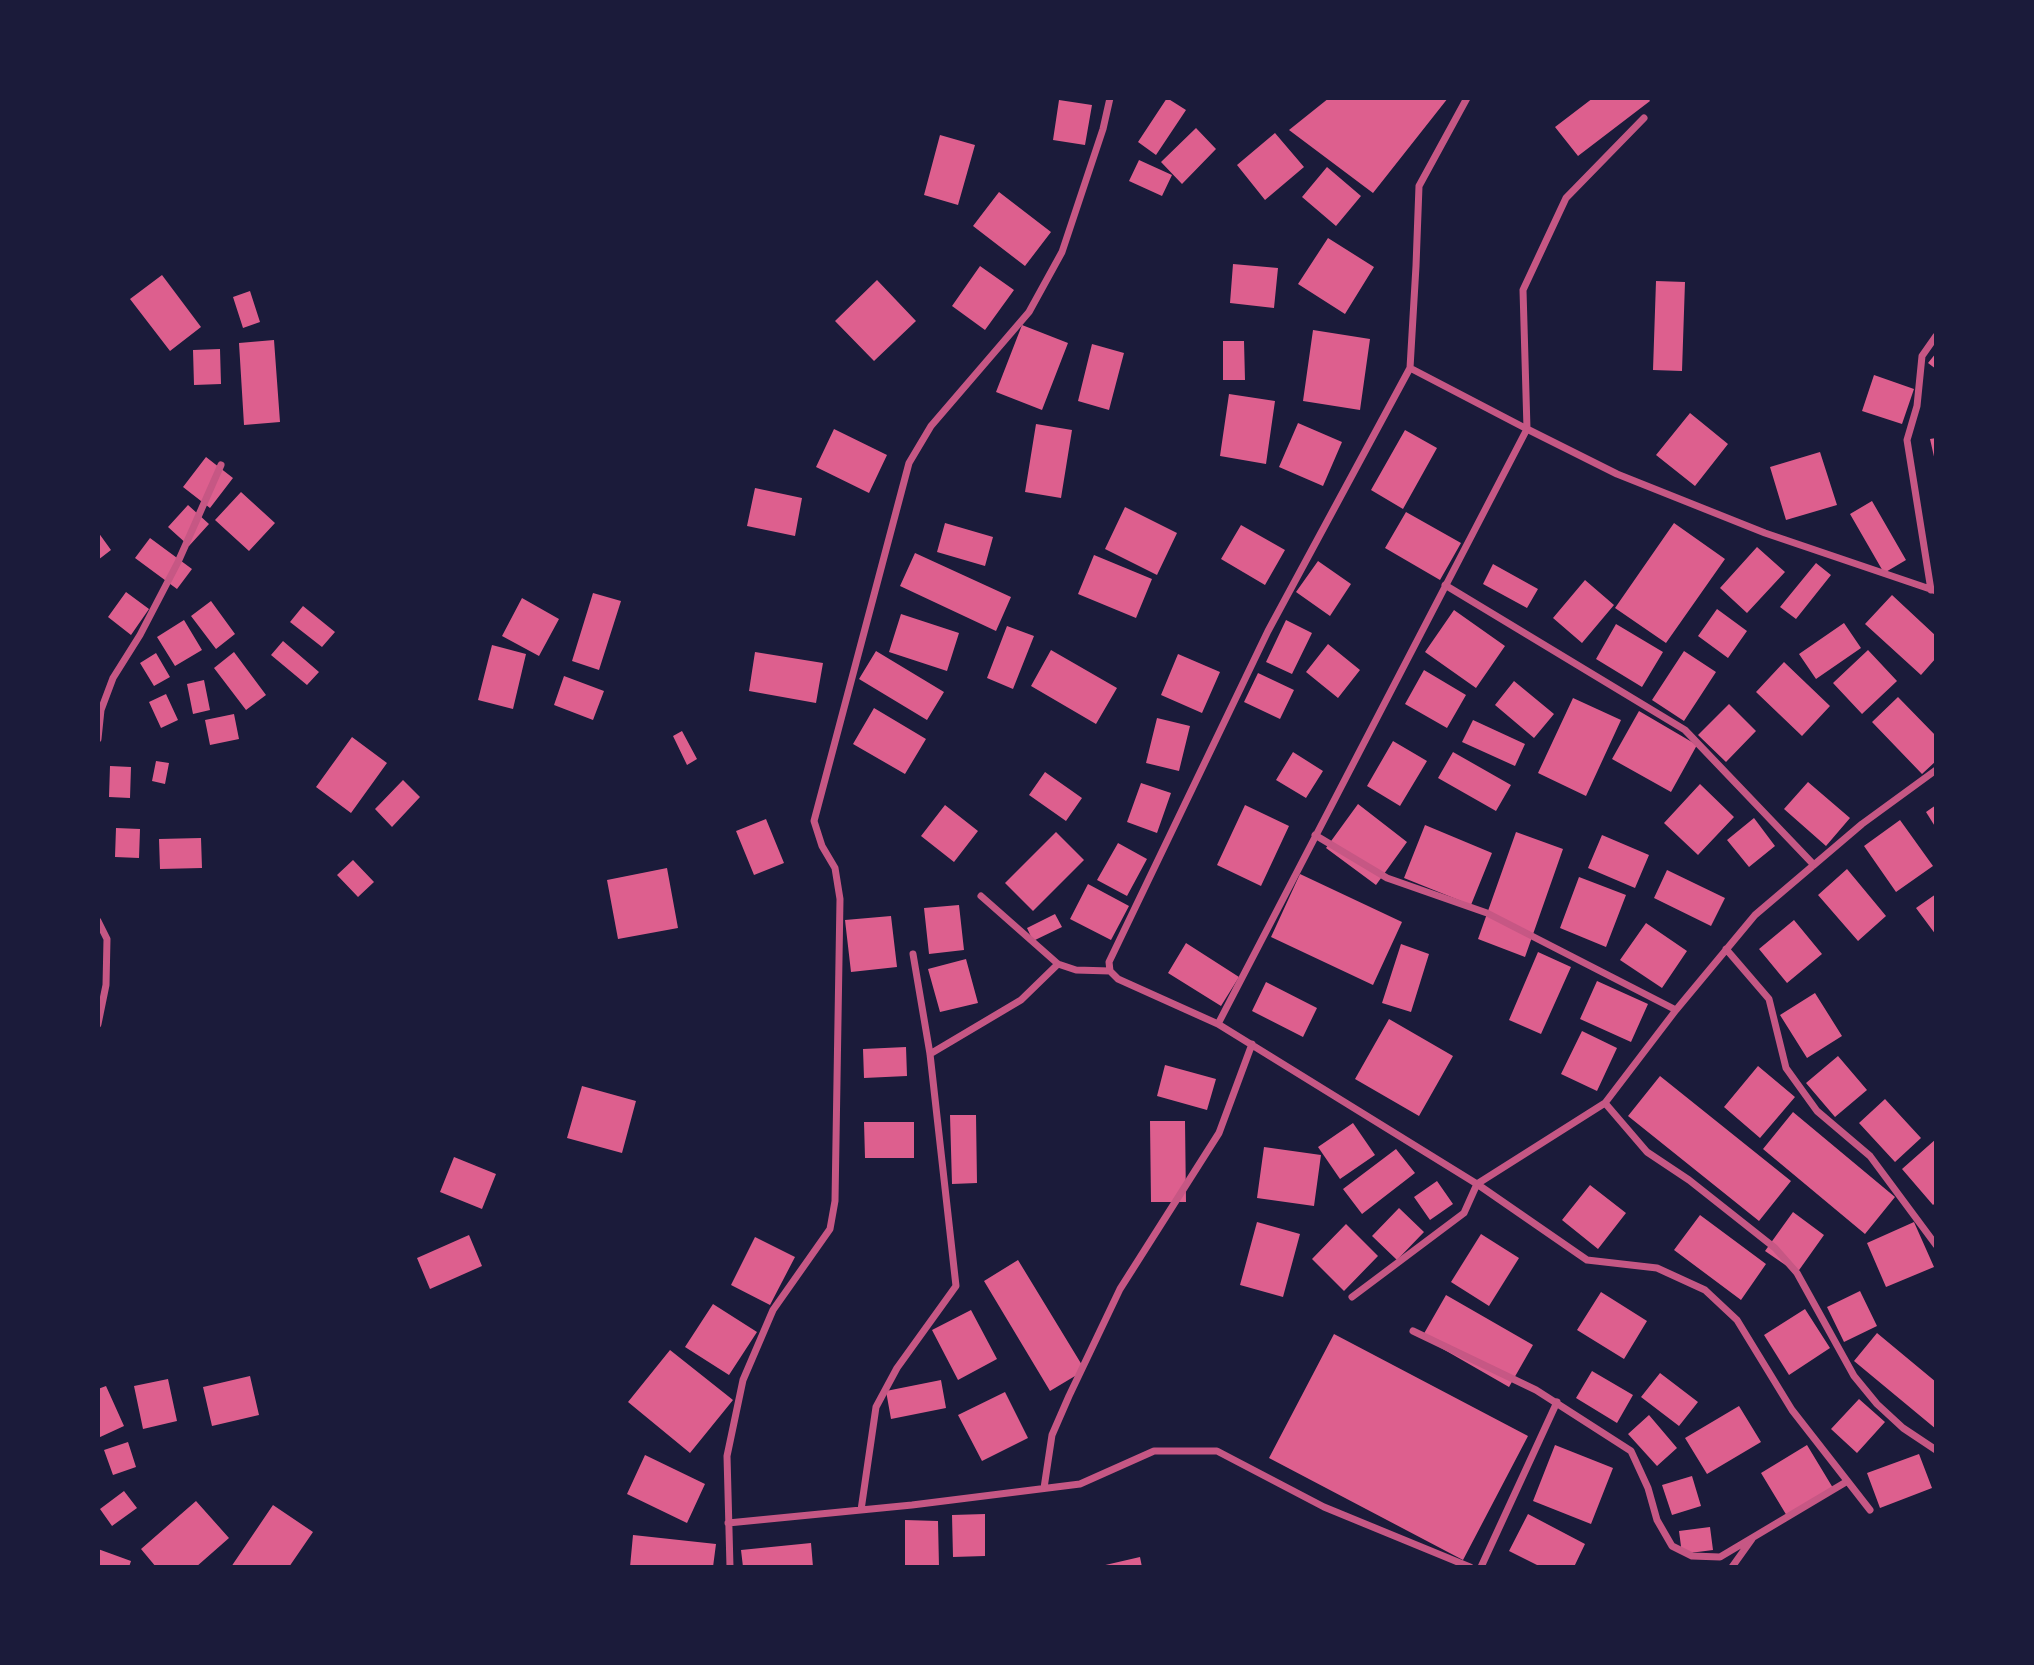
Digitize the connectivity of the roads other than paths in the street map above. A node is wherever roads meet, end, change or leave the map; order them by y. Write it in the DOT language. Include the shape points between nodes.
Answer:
graph roads {
  1 [pos="1110,98"];
  2 [pos="1467,98"];
  3 [pos="1644,118"];
  4 [pos="1936,336"];
  5 [pos="1410,368"];
  6 [pos="1527,429"];
  7 [pos="221,465"];
  8 [pos="1446,585"];
  9 [pos="1933,591"];
  10 [pos="98,739"];
  11 [pos="1936,770"];
  12 [pos="1315,835"];
  13 [pos="1814,865"];
  14 [pos="981,897"];
  15 [pos="98,921"];
  16 [pos="1726,949"];
  17 [pos="913,954"];
  18 [pos="1058,964"];
  19 [pos="1110,971"];
  20 [pos="1676,1010"];
  21 [pos="98,1024"];
  22 [pos="1218,1024"];
  23 [pos="1252,1044"];
  24 [pos="930,1054"];
  25 [pos="1605,1103"];
  26 [pos="1476,1184"];
  27 [pos="1936,1245"];
  28 [pos="1352,1297"];
  29 [pos="1413,1331"];
  30 [pos="1558,1402"];
  31 [pos="1936,1450"];
  32 [pos="1846,1482"];
  33 [pos="1044,1488"];
  34 [pos="861,1510"];
  35 [pos="1870,1510"];
  36 [pos="728,1523"];
  37 [pos="1754,1535"];
  38 [pos="730,1567"];
  39 [pos="1470,1567"];
  40 [pos="1481,1567"];
  41 [pos="1732,1567"];
  1 -- 36 [label="street" via="1062,252 1029,312 931,426 909,463 814,821 835,868 840,899 835,1201 830,1229 773,1310 743,1380 727,1456"];
  2 -- 5 [label="street" via="1419,187"];
  3 -- 6 [label="street" via="1566,198 1523,290"];
  4 -- 9 [label="street" via="1922,356 1917,406 1907,440"];
  5 -- 6 [label="street"];
  5 -- 19 [label="street" via="1268,631 1109,962"];
  6 -- 8 [label="street"];
  6 -- 9 [label="street" via="1629,479 1765,533"];
  7 -- 10 [label="street" via="178,562 113,678 101,710"];
  8 -- 12 [label="street"];
  8 -- 13 [label="street" via="1685,730"];
  11 -- 13 [label="street"];
  12 -- 20 [label="street" via="1387,878 1486,913"];
  12 -- 22 [label="street"];
  13 -- 16 [label="street" via="1755,915"];
  14 -- 18 [label="street"];
  15 -- 21 [label="street" via="107,939 106,985"];
  16 -- 20 [label="street"];
  16 -- 27 [label="street" via="1769,999 1786,1068 1817,1111 1870,1156"];
  17 -- 24 [label="street"];
  18 -- 19 [label="street" via="1076,970"];
  18 -- 24 [label="street" via="1021,1000"];
  19 -- 22 [label="street" via="1118,979"];
  20 -- 25 [label="street"];
  22 -- 23 [label="street"];
  23 -- 26 [label="street"];
  23 -- 33 [label="street" via="1219,1133 1120,1289 1069,1396 1052,1435"];
  24 -- 34 [label="street" via="956,1286 897,1368 876,1407"];
  25 -- 26 [label="street"];
  25 -- 31 [label="street" via="1647,1152 1775,1248 1797,1273 1854,1376 1903,1428"];
  26 -- 28 [label="street" via="1464,1213"];
  26 -- 32 [label="street" via="1587,1260 1657,1268 1705,1290 1737,1320 1792,1410"];
  29 -- 30 [label="street"];
  30 -- 37 [label="street" via="1631,1451 1672,1546 1692,1556 1720,1558"];
  30 -- 40 [label="street"];
  32 -- 35 [label="street"];
  32 -- 37 [label="street"];
  33 -- 34 [label="street"];
  33 -- 39 [label="street" via="1080,1484 1154,1451 1217,1451 1324,1507"];
  34 -- 36 [label="street"];
  36 -- 38 [label="street"];
  37 -- 41 [label="street"];
}
